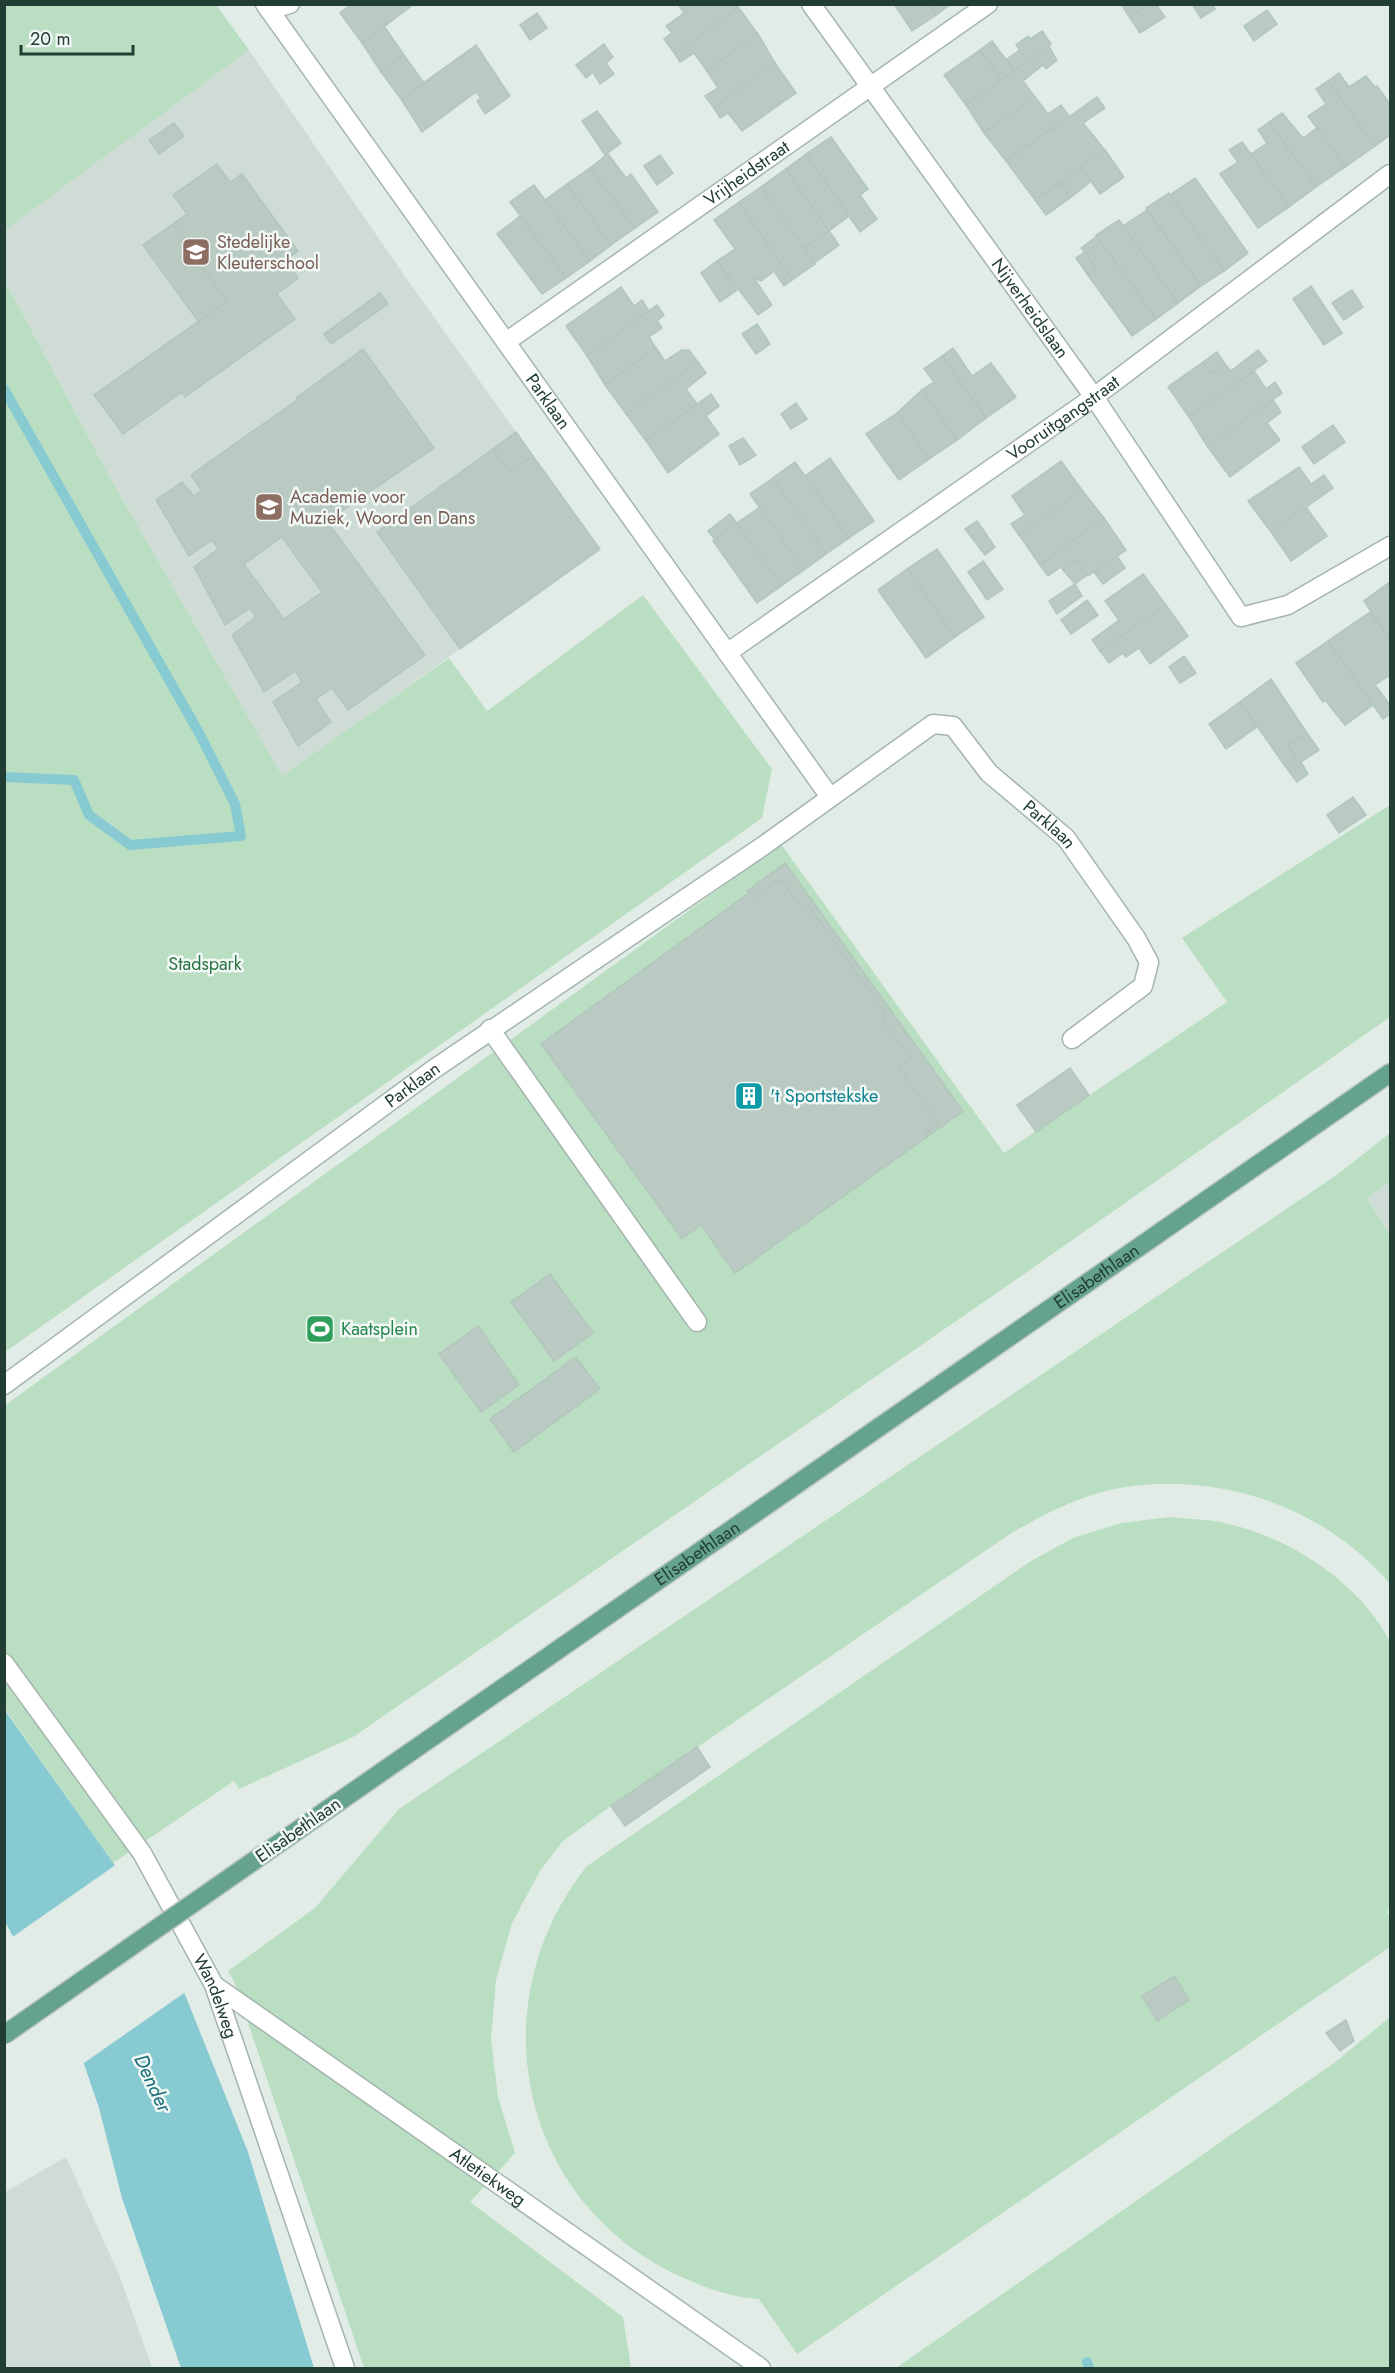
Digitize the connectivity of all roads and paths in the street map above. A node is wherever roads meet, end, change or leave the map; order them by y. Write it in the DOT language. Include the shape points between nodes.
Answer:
graph roads {
  1 [pos="290,4"];
  2 [pos="811,4"];
  3 [pos="988,4"];
  4 [pos="268,6"];
  5 [pos="870,86"];
  6 [pos="1390,174"];
  7 [pos="506,342"];
  8 [pos="1094,398"];
  9 [pos="1390,546"];
  10 [pos="727,653"];
  11 [pos="830,797"];
  12 [pos="490,1029"];
  13 [pos="1071,1039"];
  14 [pos="1390,1073"];
  15 [pos="697,1322"];
  16 [pos="4,1386"];
  17 [pos="4,1663"];
  18 [pos="214,1985"];
  19 [pos="4,2035"];
  20 [pos="345,2368"];
  21 [pos="761,2368"];
  1 -- 4 [label="street"];
  2 -- 5 [label="street, Nijverheidslaan"];
  3 -- 5 [label="street, Vrijheidstraat"];
  4 -- 7 [label="street, Parklaan"];
  5 -- 7 [label="street, Vrijheidstraat"];
  5 -- 8 [label="street, Nijverheidslaan"];
  6 -- 8 [label="street, Vooruitgangstraat"];
  7 -- 10 [label="street, Parklaan"];
  8 -- 9 [label="street, Nijverheidslaan" via="1241,617 1288,605"];
  8 -- 10 [label="street, Vooruitgangstraat"];
  10 -- 11 [label="street, Parklaan"];
  11 -- 12 [label="street, Parklaan"];
  11 -- 13 [label="street, Parklaan" via="933,724 953,726 989,773 1066,838 1149,962 1143,986"];
  12 -- 15 [label="street"];
  12 -- 16 [label="street, Parklaan"];
  14 -- 19 [label="main road, Elisabethlaan, bridge"];
  17 -- 18 [label="street, Wandelweg" via="142,1853"];
  18 -- 20 [label="street, Wandelweg"];
  18 -- 21 [label="street, Atletiekweg"];
}
